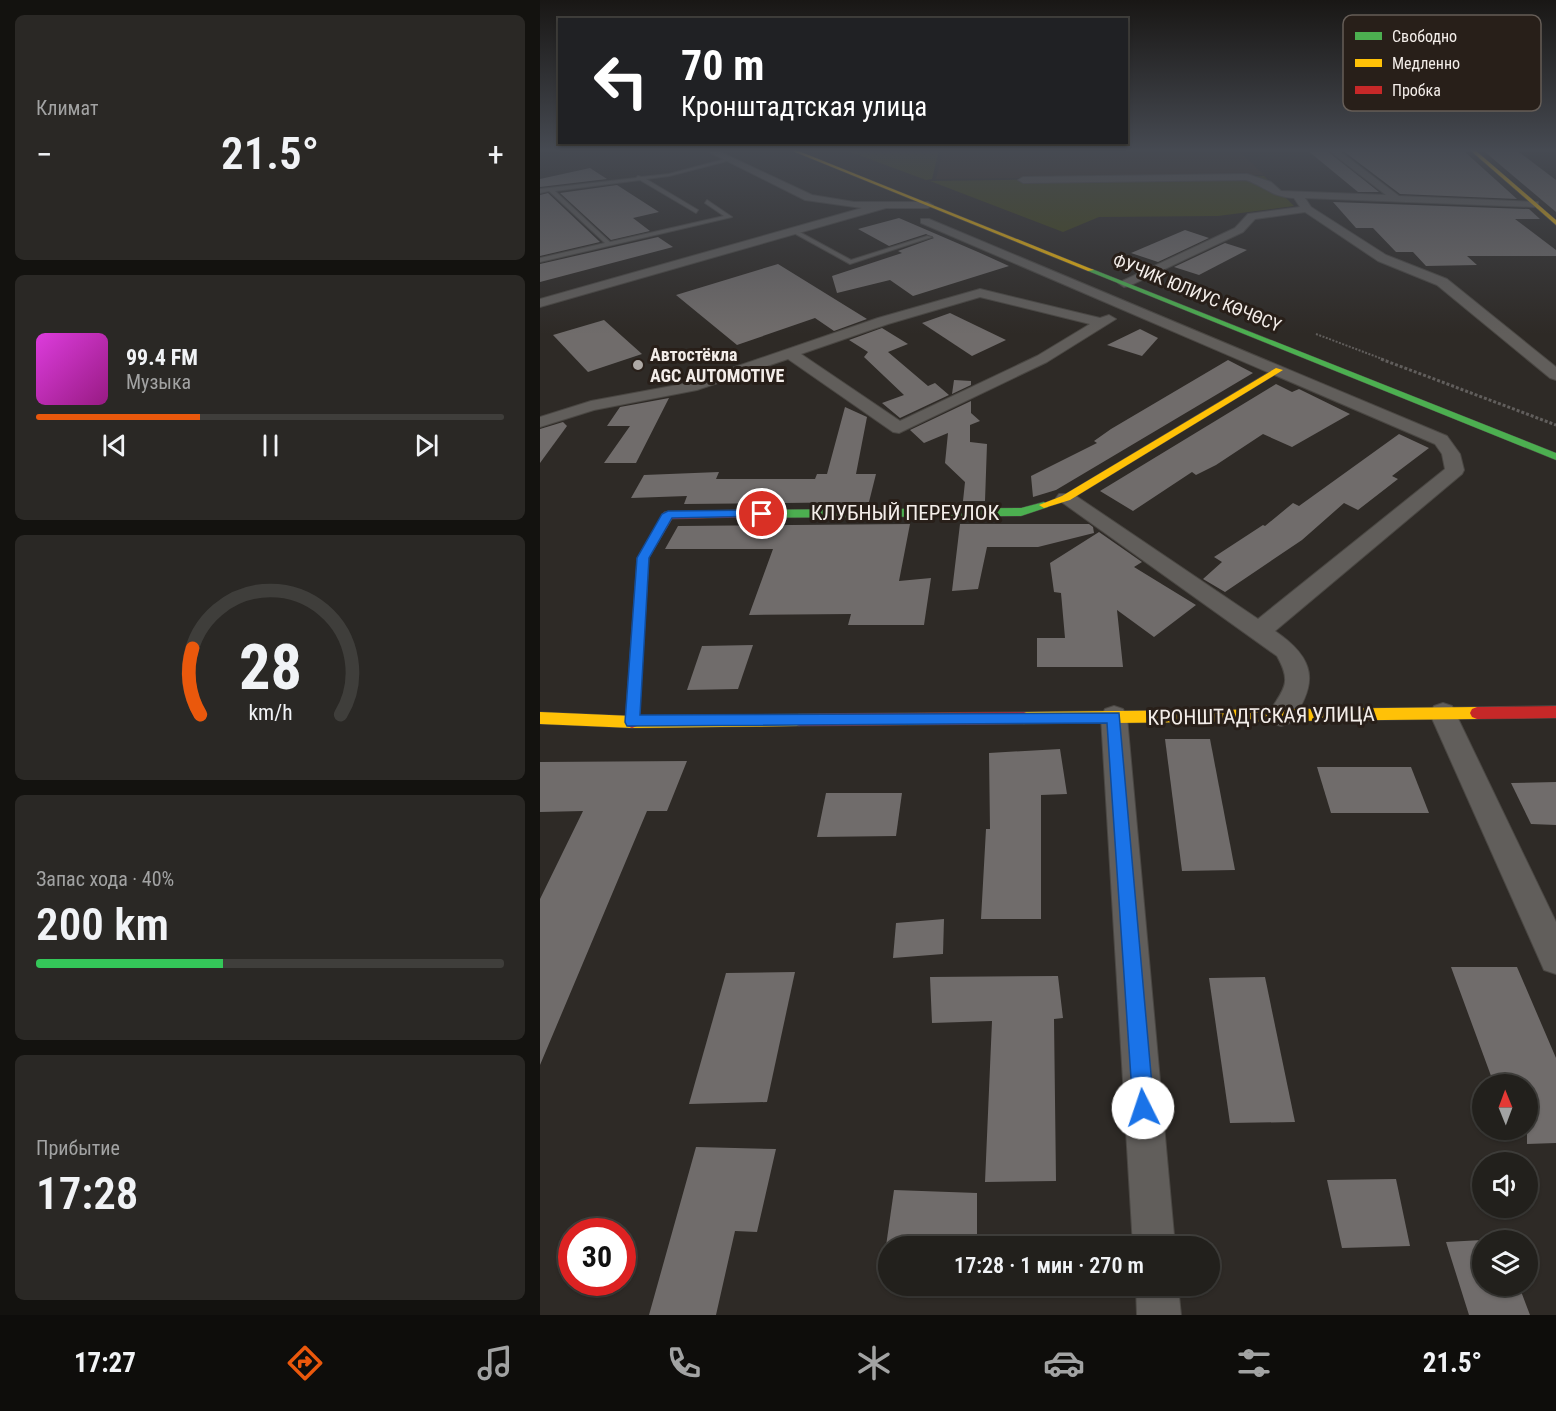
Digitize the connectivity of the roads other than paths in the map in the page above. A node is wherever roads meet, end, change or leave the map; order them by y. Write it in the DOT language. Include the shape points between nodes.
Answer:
graph roads {
  1 [pos="573,211"];
  2 [pos="721,211"];
  3 [pos="863,211"];
  4 [pos="898,211"];
  5 [pos="909,211"];
  6 [pos="1288,211"];
  7 [pos="1311,211"];
  8 [pos="1542,211"];
  9 [pos="928,221"];
  10 [pos="1556,223"];
  11 [pos="794,231"];
  12 [pos="609,244"];
  13 [pos="540,260"];
  14 [pos="1124,284"];
  15 [pos="1154,295"];
  16 [pos="540,303"];
  17 [pos="1132,307"];
  18 [pos="1102,323"];
  19 [pos="791,354"];
  20 [pos="1279,370"];
  21 [pos="1556,375"];
  22 [pos="540,422"];
  23 [pos="1556,457"];
  24 [pos="1066,498"];
  25 [pos="1260,630"];
  26 [pos="1556,712"];
  27 [pos="1443,714"];
  28 [pos="1281,715"];
  29 [pos="1113,717"];
  30 [pos="540,718"];
  31 [pos="632,722"];
  32 [pos="1556,958"];
  33 [pos="1153,1236"];
  34 [pos="1158,1296"];
  35 [pos="1159,1315"];
  1 -- 12 [label="lane"];
  2 -- 12 [label="lane" via="729,217"];
  3 -- 11 [label="street"];
  4 -- 9 [label="street"];
  5 -- 9 [label="main road, ФУЧИК ЮЛИУС КӨЧӨСҮ"];
  6 -- 14 [label="street" via="1252,216 1239,230"];
  7 -- 21 [label="street" via="1382,258 1442,282"];
  8 -- 10 [label="main road"];
  9 -- 11 [label="lane" via="850,262"];
  9 -- 14 [label="main road, ФУЧИК ЮЛИУС КӨЧӨСҮ"];
  9 -- 17 [label="street"];
  11 -- 16 [label="street"];
  12 -- 13 [label="lane"];
  14 -- 15 [label="main road, ФУЧИК ЮЛИУС КӨЧӨСҮ"];
  15 -- 17 [label="street"];
  15 -- 23 [label="main road, ФУЧИК ЮЛИУС КӨЧӨСҮ"];
  17 -- 18 [label="street"];
  17 -- 20 [label="street"];
  18 -- 19 [label="street" via="980,293 883,321"];
  18 -- 19 [label="street" via="1042,359 898,428"];
  19 -- 22 [label="street" via="691,387 591,406"];
  20 -- 24 [label="main road, КЛУБНЫЙ ПЕРЕУЛОК"];
  20 -- 25 [label="street" via="1441,440 1451,454 1455,470"];
  24 -- 25 [label="street"];
  24 -- 31 [label="main road, КЛУБНЫЙ ПЕРЕУЛОК" via="1021,512 668,514 643,558"];
  25 -- 28 [label="street" via="1285,650 1298,670 1297,694"];
  26 -- 27 [label="main road, КРОНШТАДТСКАЯ УЛИЦА"];
  27 -- 28 [label="main road, КРОНШТАДТСКАЯ УЛИЦА"];
  27 -- 32 [label="street"];
  28 -- 29 [label="main road, КРОНШТАДТСКАЯ УЛИЦА"];
  29 -- 31 [label="main road, КРОНШТАДТСКАЯ УЛИЦА"];
  29 -- 33 [label="street"];
  30 -- 31 [label="main road, КРОНШТАДТСКАЯ УЛИЦА"];
  34 -- 35 [label="street"];
}
